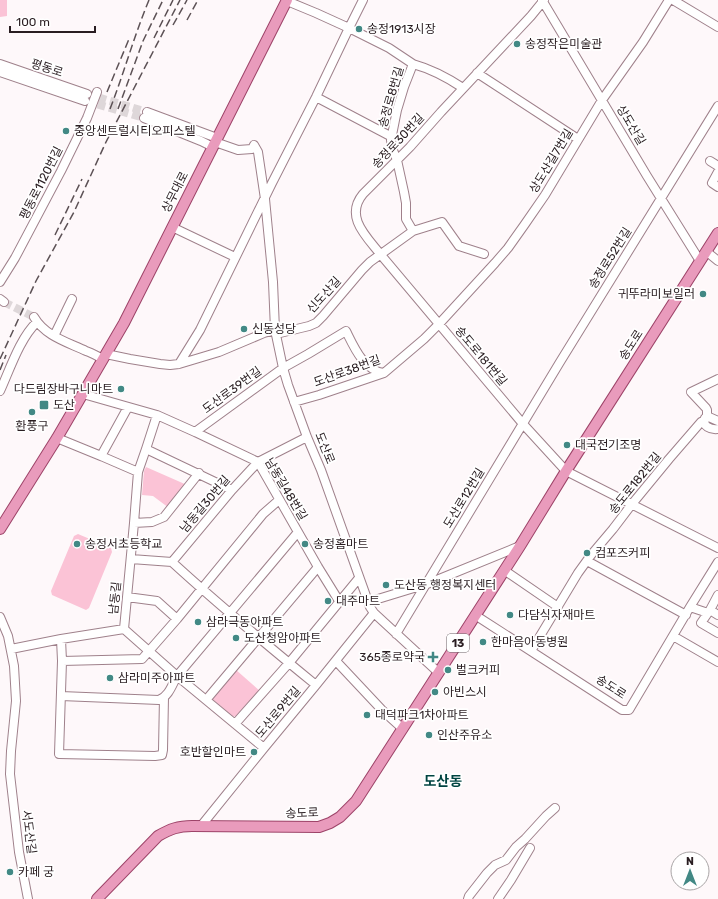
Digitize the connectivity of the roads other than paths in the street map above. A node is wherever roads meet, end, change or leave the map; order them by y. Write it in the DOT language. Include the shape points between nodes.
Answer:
graph roads {
  1 [pos="287,0"];
  2 [pos="362,0"];
  3 [pos="543,0"];
  4 [pos="669,0"];
  5 [pos="673,0"];
  6 [pos="718,27"];
  7 [pos="349,28"];
  8 [pos="0,64"];
  9 [pos="413,64"];
  10 [pos="0,72"];
  11 [pos="477,73"];
  12 [pos="464,88"];
  13 [pos="98,92"];
  14 [pos="316,97"];
  15 [pos="602,100"];
  16 [pos="718,106"];
  17 [pos="146,115"];
  18 [pos="392,137"];
  19 [pos="578,139"];
  20 [pos="215,142"];
  21 [pos="397,160"];
  22 [pos="710,161"];
  23 [pos="718,166"];
  24 [pos="718,172"];
  25 [pos="718,187"];
  26 [pos="265,199"];
  27 [pos="661,199"];
  28 [pos="356,212"];
  29 [pos="172,227"];
  30 [pos="413,231"];
  31 [pos="718,233"];
  32 [pos="706,252"];
  33 [pos="484,254"];
  34 [pos="381,255"];
  35 [pos="235,257"];
  36 [pos="700,261"];
  37 [pos="718,261"];
  38 [pos="0,282"];
  39 [pos="72,299"];
  40 [pos="439,324"];
  41 [pos="276,332"];
  42 [pos="54,336"];
  43 [pos="104,357"];
  44 [pos="179,364"];
  45 [pos="283,368"];
  46 [pos="384,373"];
  47 [pos="718,379"];
  48 [pos="0,391"];
  49 [pos="83,394"];
  50 [pos="294,402"];
  51 [pos="128,407"];
  52 [pos="157,415"];
  53 [pos="705,419"];
  54 [pos="718,421"];
  55 [pos="523,424"];
  56 [pos="718,429"];
  57 [pos="195,432"];
  58 [pos="307,437"];
  59 [pos="57,438"];
  60 [pos="146,448"];
  61 [pos="101,456"];
  62 [pos="258,462"];
  63 [pos="566,471"];
  64 [pos="138,472"];
  65 [pos="199,473"];
  66 [pos="232,490"];
  67 [pos="279,500"];
  68 [pos="632,504"];
  69 [pos="134,523"];
  70 [pos="0,529"];
  71 [pos="298,532"];
  72 [pos="520,546"];
  73 [pos="718,548"];
  74 [pos="131,559"];
  75 [pos="587,561"];
  76 [pos="172,562"];
  77 [pos="718,562"];
  78 [pos="318,567"];
  79 [pos="504,570"];
  80 [pos="359,578"];
  81 [pos="427,584"];
  82 [pos="202,589"];
  83 [pos="718,595"];
  84 [pos="127,598"];
  85 [pos="339,601"];
  86 [pos="368,602"];
  87 [pos="558,607"];
  88 [pos="690,607"];
  89 [pos="708,612"];
  90 [pos="229,613"];
  91 [pos="374,613"];
  92 [pos="718,614"];
  93 [pos="475,615"];
  94 [pos="686,615"];
  95 [pos="0,617"];
  96 [pos="177,619"];
  97 [pos="124,629"];
  98 [pos="718,633"];
  99 [pos="396,634"];
  100 [pos="673,636"];
  101 [pos="258,637"];
  102 [pos="61,639"];
  103 [pos="11,649"];
  104 [pos="149,651"];
  105 [pos="531,651"];
  106 [pos="62,661"];
  107 [pos="336,661"];
  108 [pos="718,662"];
  109 [pos="289,663"];
  110 [pos="439,673"];
  111 [pos="177,676"];
  112 [pos="316,685"];
  113 [pos="60,696"];
  114 [pos="164,698"];
  115 [pos="206,700"];
  116 [pos="235,724"];
  117 [pos="403,729"];
  118 [pos="264,748"];
  119 [pos="555,808"];
  120 [pos="201,826"];
  121 [pos="530,848"];
  122 [pos="28,899"];
  123 [pos="97,899"];
  124 [pos="468,899"];
  125 [pos="498,899"];
  1 -- 7 [label="street, 송정로8번길"];
  1 -- 20 [label="main road, 상무대로"];
  2 -- 7 [label="street"];
  3 -- 11 [label="street, 송정로30번길"];
  3 -- 15 [label="street, 상도산길"];
  4 -- 15 [label="street, 상도산길7번길"];
  5 -- 6 [label="street"];
  7 -- 9 [label="street, 송정로8번길" via="389,48"];
  7 -- 14 [label="street"];
  8 -- 10 [label="street, 평동로" via="86,97"];
  9 -- 12 [label="street"];
  9 -- 18 [label="street, 송정로8번길" via="397,110"];
  11 -- 12 [label="street, 송정로30번길"];
  11 -- 19 [label="street"];
  12 -- 21 [label="street, 송정로30번길"];
  13 -- 38 [label="street, 평동로1120번길" via="61,171"];
  14 -- 18 [label="street, 송정로8번길"];
  14 -- 26 [label="street"];
  15 -- 19 [label="street, 상도산길7번길"];
  15 -- 27 [label="street, 상도산길"];
  16 -- 27 [label="street, 송정로52번길"];
  17 -- 20 [label="street"];
  18 -- 21 [label="street, 송정로8번길" via="392,148"];
  19 -- 40 [label="street, 상도산길7번길" via="545,195 518,234"];
  20 -- 26 [label="street, 도산로" via="238,150 252,149 254,145 258,152"];
  20 -- 29 [label="main road, 상무대로"];
  21 -- 28 [label="street, 송정로30번길" via="359,199"];
  21 -- 30 [label="street, 송정로8번길" via="406,203 406,219"];
  22 -- 23 [label="street"];
  24 -- 25 [label="street" via="712,183"];
  26 -- 35 [label="street"];
  26 -- 41 [label="street, 도산로"];
  27 -- 36 [label="street, 상도산길"];
  27 -- 55 [label="street, 송정로52번길"];
  28 -- 34 [label="street, 송도로181번길" via="362,230"];
  29 -- 35 [label="street"];
  29 -- 43 [label="main road, 상무대로"];
  30 -- 33 [label="street" via="442,222 459,246"];
  30 -- 34 [label="street"];
  31 -- 32 [label="main road, 송도로 / 13"];
  32 -- 36 [label="main road, 송도로 / 13"];
  32 -- 37 [label="street"];
  34 -- 40 [label="street, 송도로181번길"];
  34 -- 41 [label="street, 신도산길" via="362,270 316,323"];
  35 -- 44 [label="street" via="200,330"];
  36 -- 63 [label="main road, 송도로 / 13"];
  39 -- 42 [label="street"];
  40 -- 46 [label="street, 도산로38번길"];
  40 -- 55 [label="street, 송도로181번길"];
  41 -- 44 [label="street, 신도산길" via="264,333 219,352"];
  41 -- 45 [label="street, 도산로"];
  42 -- 43 [label="street, 신도산길"];
  42 -- 48 [label="street, 신도산길" via="45,331 36,319 23,340"];
  43 -- 44 [label="street, 신도산길"];
  43 -- 49 [label="main road, 상무대로"];
  45 -- 46 [label="street, 도산로39번길" via="346,331 363,360 373,370"];
  45 -- 50 [label="street, 도산로"];
  45 -- 57 [label="street, 도산로39번길"];
  46 -- 50 [label="street, 도산로38번길"];
  47 -- 53 [label="street" via="691,392 706,408"];
  49 -- 51 [label="street"];
  49 -- 59 [label="main road, 상무대로"];
  50 -- 58 [label="street, 도산로"];
  51 -- 52 [label="street, 남동길48번길"];
  51 -- 61 [label="street"];
  52 -- 57 [label="street, 남동길48번길"];
  52 -- 60 [label="street, 남동길"];
  53 -- 54 [label="street" via="712,418"];
  53 -- 56 [label="street" via="704,423 709,428"];
  53 -- 68 [label="street, 송도로182번길"];
  55 -- 63 [label="street, 송도로181번길"];
  55 -- 81 [label="street, 도산로12번길"];
  57 -- 62 [label="street, 남동길48번길"];
  58 -- 62 [label="street"];
  58 -- 80 [label="street, 도산로"];
  59 -- 61 [label="street"];
  59 -- 70 [label="main road, 상무대로"];
  60 -- 64 [label="street, 남동길"];
  60 -- 65 [label="street"];
  61 -- 64 [label="street"];
  62 -- 66 [label="street, 남동길30번길"];
  62 -- 67 [label="street, 남동길48번길"];
  63 -- 68 [label="street"];
  63 -- 72 [label="main road, 송도로 / 13"];
  64 -- 69 [label="street, 남동길"];
  65 -- 66 [label="street"];
  65 -- 69 [label="street" via="164,517 152,522"];
  66 -- 76 [label="street, 남동길30번길"];
  67 -- 71 [label="street, 남동길48번길"];
  67 -- 82 [label="street" via="263,514"];
  68 -- 73 [label="street"];
  68 -- 75 [label="street, 송도로182번길"];
  69 -- 74 [label="street, 남동길"];
  71 -- 78 [label="street, 남동길48번길"];
  71 -- 90 [label="street"];
  72 -- 79 [label="main road, 송도로 / 13"];
  72 -- 81 [label="street"];
  74 -- 76 [label="street"];
  74 -- 84 [label="street, 남동길"];
  75 -- 87 [label="street, 송도로182번길"];
  75 -- 94 [label="street"];
  76 -- 82 [label="street"];
  77 -- 88 [label="street, 송도로"];
  78 -- 85 [label="street, 남동길48번길"];
  78 -- 101 [label="street"];
  79 -- 87 [label="street"];
  79 -- 93 [label="main road, 송도로 / 13"];
  80 -- 85 [label="street"];
  80 -- 86 [label="street, 도산로"];
  81 -- 86 [label="street"];
  81 -- 99 [label="street, 도산로12번길"];
  82 -- 90 [label="street"];
  82 -- 96 [label="street"];
  83 -- 89 [label="street"];
  84 -- 96 [label="street" via="157,601"];
  84 -- 97 [label="street, 남동길"];
  85 -- 109 [label="street"];
  86 -- 91 [label="street, 도산로"];
  87 -- 105 [label="street, 송도로182번길"];
  88 -- 89 [label="street"];
  88 -- 94 [label="street, 송도로"];
  89 -- 92 [label="street"];
  89 -- 98 [label="street" via="701,623"];
  90 -- 101 [label="street"];
  90 -- 111 [label="street"];
  91 -- 99 [label="street, 도산로"];
  91 -- 107 [label="street, 도산로9번길"];
  93 -- 105 [label="street, 송도로"];
  93 -- 110 [label="main road, 송도로 / 13"];
  94 -- 100 [label="street, 송도로"];
  95 -- 103 [label="street, 서도산길"];
  96 -- 104 [label="street"];
  97 -- 102 [label="street"];
  97 -- 104 [label="street, 남동길"];
  99 -- 110 [label="street, 도산로"];
  100 -- 105 [label="street, 송도로" via="629,710 622,710"];
  100 -- 108 [label="street"];
  101 -- 109 [label="street"];
  101 -- 115 [label="street"];
  102 -- 103 [label="street"];
  102 -- 106 [label="street"];
  103 -- 122 [label="street, 서도산길" via="16,701 10,774 19,852"];
  104 -- 106 [label="street" via="142,659"];
  104 -- 111 [label="street, 남동길"];
  106 -- 113 [label="street"];
  107 -- 112 [label="street, 도산로9번길"];
  107 -- 117 [label="street"];
  109 -- 112 [label="street"];
  109 -- 116 [label="street"];
  110 -- 117 [label="main road, 송도로 / 13"];
  111 -- 114 [label="street"];
  111 -- 115 [label="street, 남동길"];
  112 -- 118 [label="street, 도산로9번길"];
  113 -- 114 [label="street" via="158,700"];
  113 -- 114 [label="street" via="59,754 137,756 162,755"];
  115 -- 116 [label="street, 남동길"];
  116 -- 118 [label="street, 남동길"];
  117 -- 120 [label="main road, 송도로 / 13" via="356,801 330,823 319,827"];
  118 -- 120 [label="street, 도산로9번길"];
  119 -- 124 [label="street" via="506,860 495,865 487,873"];
  120 -- 123 [label="main road, 송도로 / 13" via="180,826 158,836"];
  121 -- 125 [label="street"];
}
